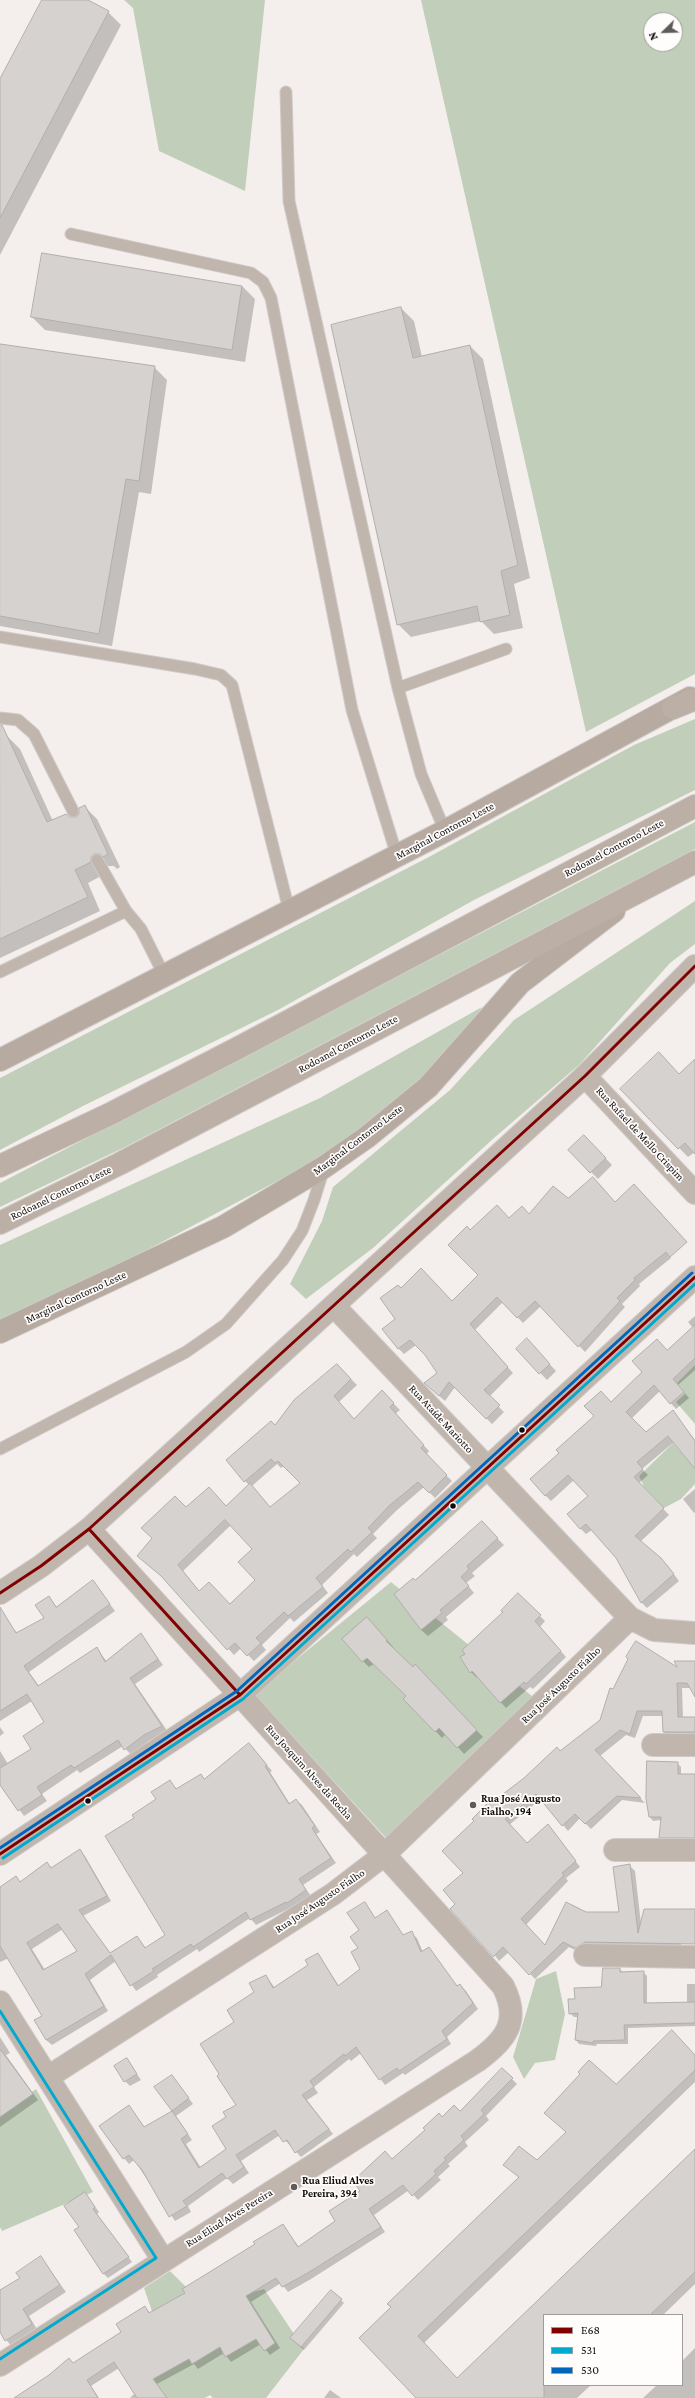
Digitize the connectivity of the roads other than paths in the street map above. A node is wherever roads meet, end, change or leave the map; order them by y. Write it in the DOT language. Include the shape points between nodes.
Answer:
graph roads {
  1 [pos="286,92"];
  2 [pos="71,234"];
  3 [pos="0,637"];
  4 [pos="506,649"];
  5 [pos="398,688"];
  6 [pos="695,695"];
  7 [pos="695,699"];
  8 [pos="673,708"];
  9 [pos="0,718"];
  10 [pos="695,806"];
  11 [pos="73,811"];
  12 [pos="445,831"];
  13 [pos="397,856"];
  14 [pos="96,860"];
  15 [pos="695,862"];
  16 [pos="646,888"];
  17 [pos="289,910"];
  18 [pos="126,911"];
  19 [pos="695,966"];
  20 [pos="0,972"];
  21 [pos="164,975"];
  22 [pos="0,1060"];
  23 [pos="584,1076"];
  24 [pos="0,1166"];
  25 [pos="324,1167"];
  26 [pos="695,1193"];
  27 [pos="0,1223"];
  28 [pos="695,1276"];
  29 [pos="334,1306"];
  30 [pos="0,1332"];
  31 [pos="0,1449"];
  32 [pos="487,1468"];
  33 [pos="89,1529"];
  34 [pos="0,1593"];
  35 [pos="630,1618"];
  36 [pos="695,1633"];
  37 [pos="240,1695"];
  38 [pos="653,1745"];
  39 [pos="695,1745"];
  40 [pos="615,1850"];
  41 [pos="695,1850"];
  42 [pos="0,1854"];
  43 [pos="384,1855"];
  44 [pos="585,1955"];
  45 [pos="695,1957"];
  46 [pos="0,2002"];
  47 [pos="510,2024"];
  48 [pos="48,2077"];
  49 [pos="163,2260"];
  50 [pos="0,2365"];
  1 -- 5 [label="lane" via="289,201"];
  2 -- 13 [label="lane" via="251,273 263,282 271,298 352,710"];
  3 -- 17 [label="lane" via="195,669 221,675 232,685"];
  4 -- 5 [label="lane"];
  5 -- 12 [label="lane" via="421,774"];
  6 -- 8 [label="main road, Marginal Contorno Leste"];
  7 -- 8 [label="highway"];
  8 -- 12 [label="main road, Marginal Contorno Leste"];
  9 -- 11 [label="lane" via="18,720 34,734"];
  10 -- 24 [label="highway, Rodoanel Contorno Leste" via="238,1048 112,1113"];
  12 -- 13 [label="main road, Marginal Contorno Leste"];
  13 -- 17 [label="main road, Marginal Contorno Leste"];
  14 -- 18 [label="lane"];
  15 -- 16 [label="highway, Rodoanel Contorno Leste"];
  16 -- 25 [label="main road, Marginal Contorno Leste" via="520,983 428,1087"];
  16 -- 27 [label="highway, Rodoanel Contorno Leste" via="120,1164"];
  17 -- 21 [label="main road, Marginal Contorno Leste"];
  18 -- 20 [label="lane"];
  18 -- 21 [label="lane" via="141,929"];
  19 -- 23 [label="street"];
  21 -- 22 [label="main road, Marginal Contorno Leste"];
  23 -- 26 [label="street, Rua Rafael de Mello Crispim"];
  23 -- 29 [label="street"];
  25 -- 30 [label="main road, Marginal Contorno Leste" via="223,1227"];
  25 -- 31 [label="lane" via="314,1200 283,1260 226,1324 186,1352"];
  28 -- 32 [label="street"];
  29 -- 32 [label="street, Rua Ataíde Mariotto"];
  29 -- 33 [label="street"];
  32 -- 35 [label="street, Rua Ataíde Mariotto"];
  32 -- 37 [label="street"];
  33 -- 34 [label="street" via="41,1566"];
  33 -- 37 [label="street, Rua Joaquim Alves da Rocha"];
  35 -- 36 [label="street, Rua Ataíde Mariotto" via="654,1630"];
  35 -- 43 [label="street, Rua José Augusto Fialho"];
  37 -- 42 [label="street"];
  37 -- 43 [label="street, Rua Joaquim Alves da Rocha"];
  38 -- 39 [label="street"];
  40 -- 41 [label="street"];
  43 -- 47 [label="street, Rua Joaquim Alves da Rocha" via="503,1986 509,1997 512,2013"];
  43 -- 48 [label="street, Rua José Augusto Fialho" via="333,1894"];
  44 -- 45 [label="street"];
  46 -- 48 [label="street"];
  47 -- 49 [label="street, Rua Eliud Alves Pereira" via="492,2050 477,2061"];
  48 -- 49 [label="street"];
  49 -- 50 [label="street, Rua Eliud Alves Pereira"];
}
